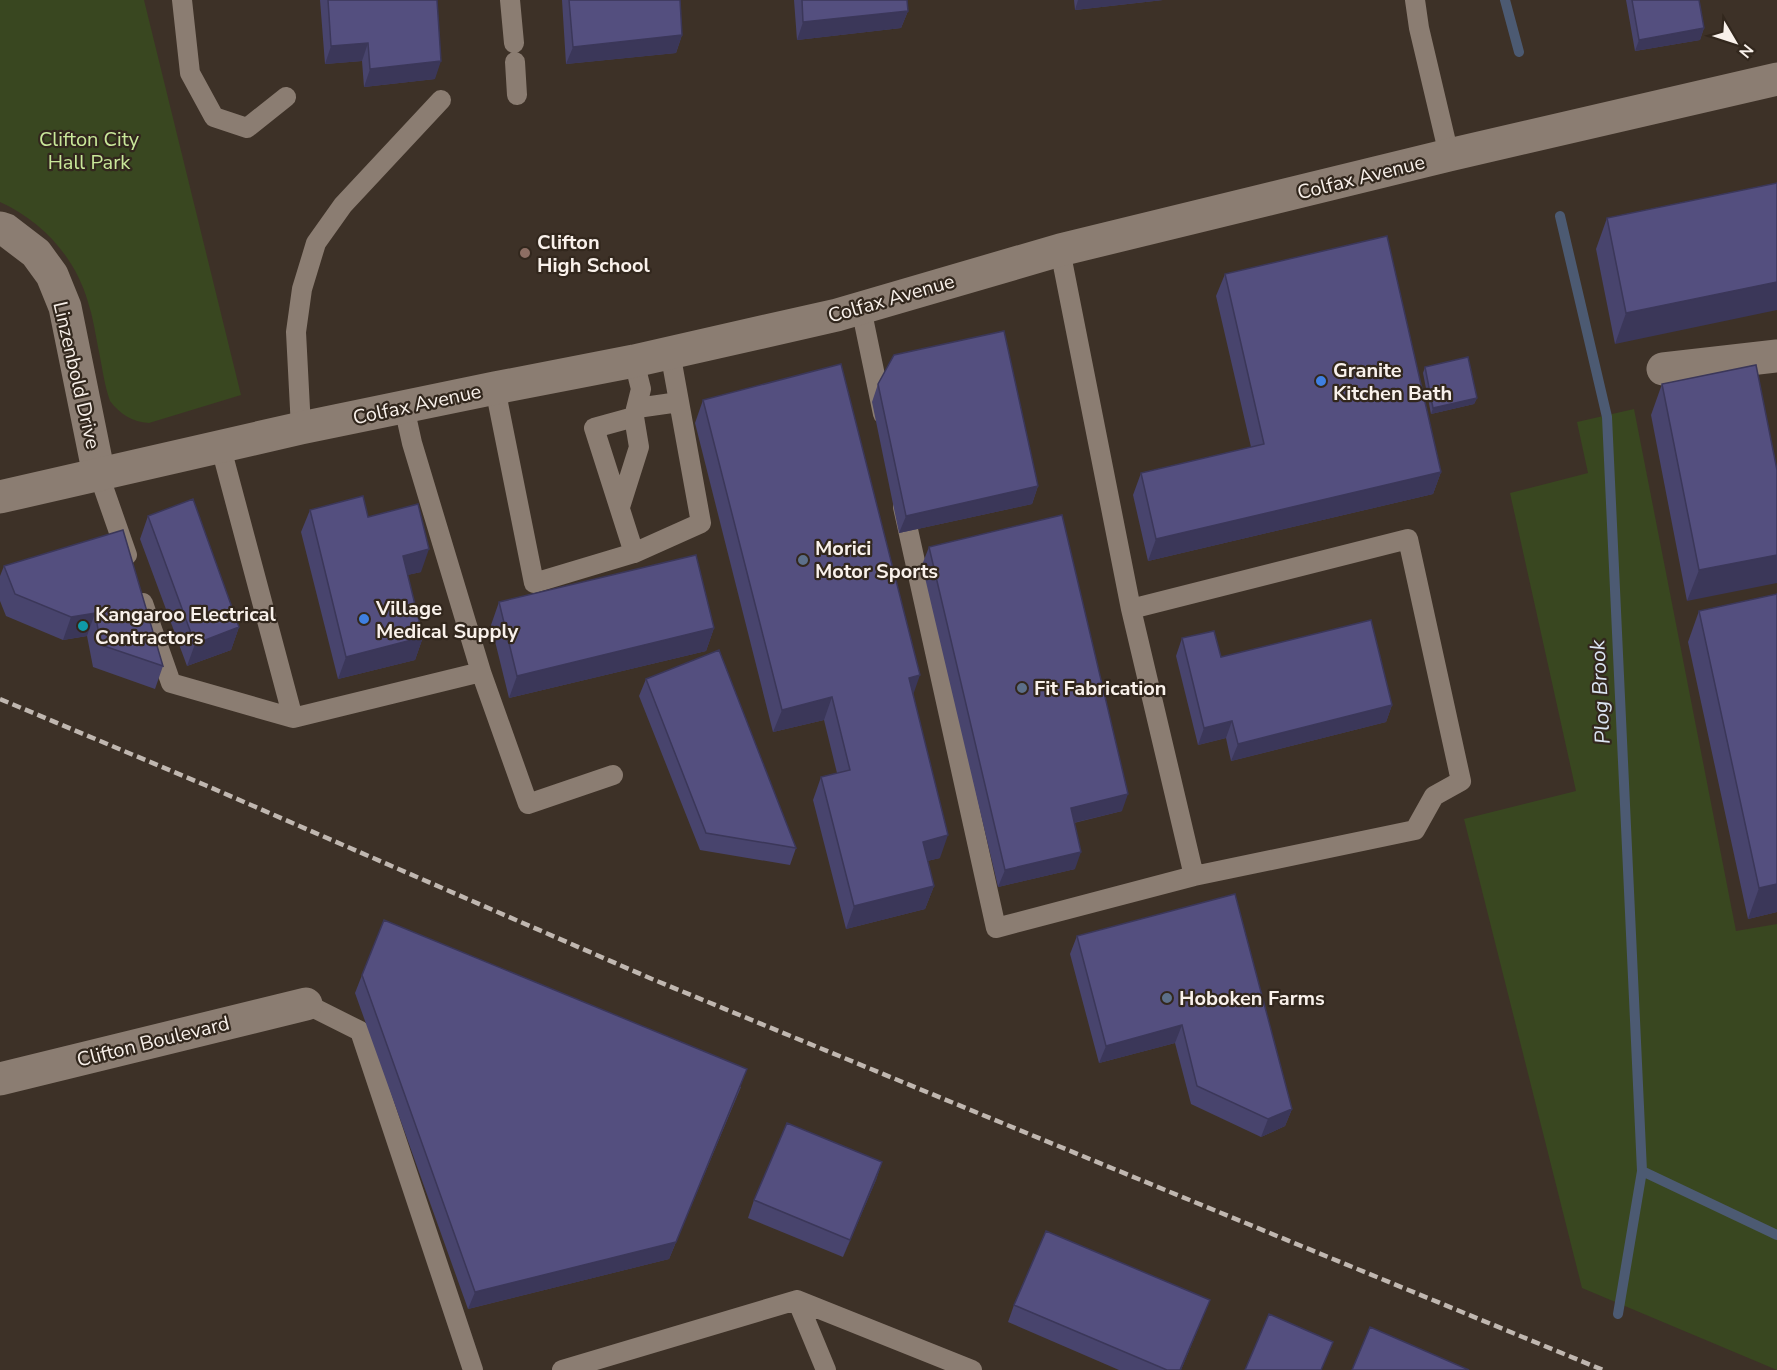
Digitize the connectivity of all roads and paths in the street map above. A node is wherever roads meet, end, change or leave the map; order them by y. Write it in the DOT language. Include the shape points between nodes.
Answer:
graph roads {
  1 [pos="182,0"];
  2 [pos="510,0"];
  3 [pos="1415,0"];
  4 [pos="1777,79"];
  5 [pos="517,95"];
  6 [pos="286,97"];
  7 [pos="441,100"];
  8 [pos="1449,155"];
  9 [pos="0,228"];
  10 [pos="1060,250"];
  11 [pos="861,308"];
  12 [pos="670,352"];
  13 [pos="1777,356"];
  14 [pos="634,362"];
  15 [pos="1662,369"];
  16 [pos="495,388"];
  17 [pos="679,402"];
  18 [pos="404,407"];
  19 [pos="635,413"];
  20 [pos="885,426"];
  21 [pos="301,428"];
  22 [pos="220,448"];
  23 [pos="99,475"];
  24 [pos="898,485"];
  25 [pos="0,497"];
  26 [pos="620,507"];
  27 [pos="634,553"];
  28 [pos="1131,609"];
  29 [pos="481,672"];
  30 [pos="293,718"];
  31 [pos="613,775"];
  32 [pos="1194,876"];
  33 [pos="306,1004"];
  34 [pos="0,1079"];
  35 [pos="797,1300"];
  36 [pos="473,1370"];
  37 [pos="562,1370"];
  38 [pos="826,1370"];
  39 [pos="972,1370"];
  1 -- 6 [label="lane" via="190,73 214,117 247,128"];
  2 -- 5 [label="lane"];
  3 -- 8 [label="lane"];
  4 -- 8 [label="street, Colfax Avenue"];
  7 -- 21 [label="lane" via="343,205 316,243 302,289 296,332"];
  8 -- 10 [label="street, Colfax Avenue"];
  9 -- 23 [label="street, Linzenbold Drive" via="36,253 52,275 65,307"];
  10 -- 11 [label="street, Colfax Avenue"];
  10 -- 28 [label="lane"];
  11 -- 12 [label="street, Colfax Avenue"];
  11 -- 20 [label="lane"];
  12 -- 14 [label="street, Colfax Avenue"];
  12 -- 17 [label="lane"];
  13 -- 15 [label="street"];
  14 -- 16 [label="street, Colfax Avenue"];
  14 -- 19 [label="lane" via="641,389"];
  16 -- 18 [label="street, Colfax Avenue"];
  16 -- 27 [label="lane" via="534,583"];
  17 -- 19 [label="lane"];
  17 -- 27 [label="lane" via="701,523"];
  18 -- 21 [label="street, Colfax Avenue"];
  18 -- 29 [label="lane"];
  19 -- 26 [label="lane" via="639,447"];
  19 -- 26 [label="lane" via="594,428"];
  21 -- 22 [label="street, Colfax Avenue"];
  22 -- 23 [label="street, Colfax Avenue"];
  22 -- 30 [label="lane"];
  23 -- 25 [label="street, Colfax Avenue"];
  23 -- 30 [label="lane" via="171,683"];
  24 -- 32 [label="lane" via="996,928"];
  26 -- 27 [label="lane"];
  28 -- 32 [label="lane"];
  28 -- 32 [label="lane" via="1408,539 1461,781 1434,796 1415,830"];
  29 -- 30 [label="lane"];
  29 -- 31 [label="lane" via="528,804"];
  33 -- 34 [label="street, Clifton Boulevard"];
  33 -- 36 [label="lane" via="360,1031"];
  35 -- 37 [label="lane"];
  35 -- 38 [label="lane"];
  35 -- 39 [label="lane"];
}
